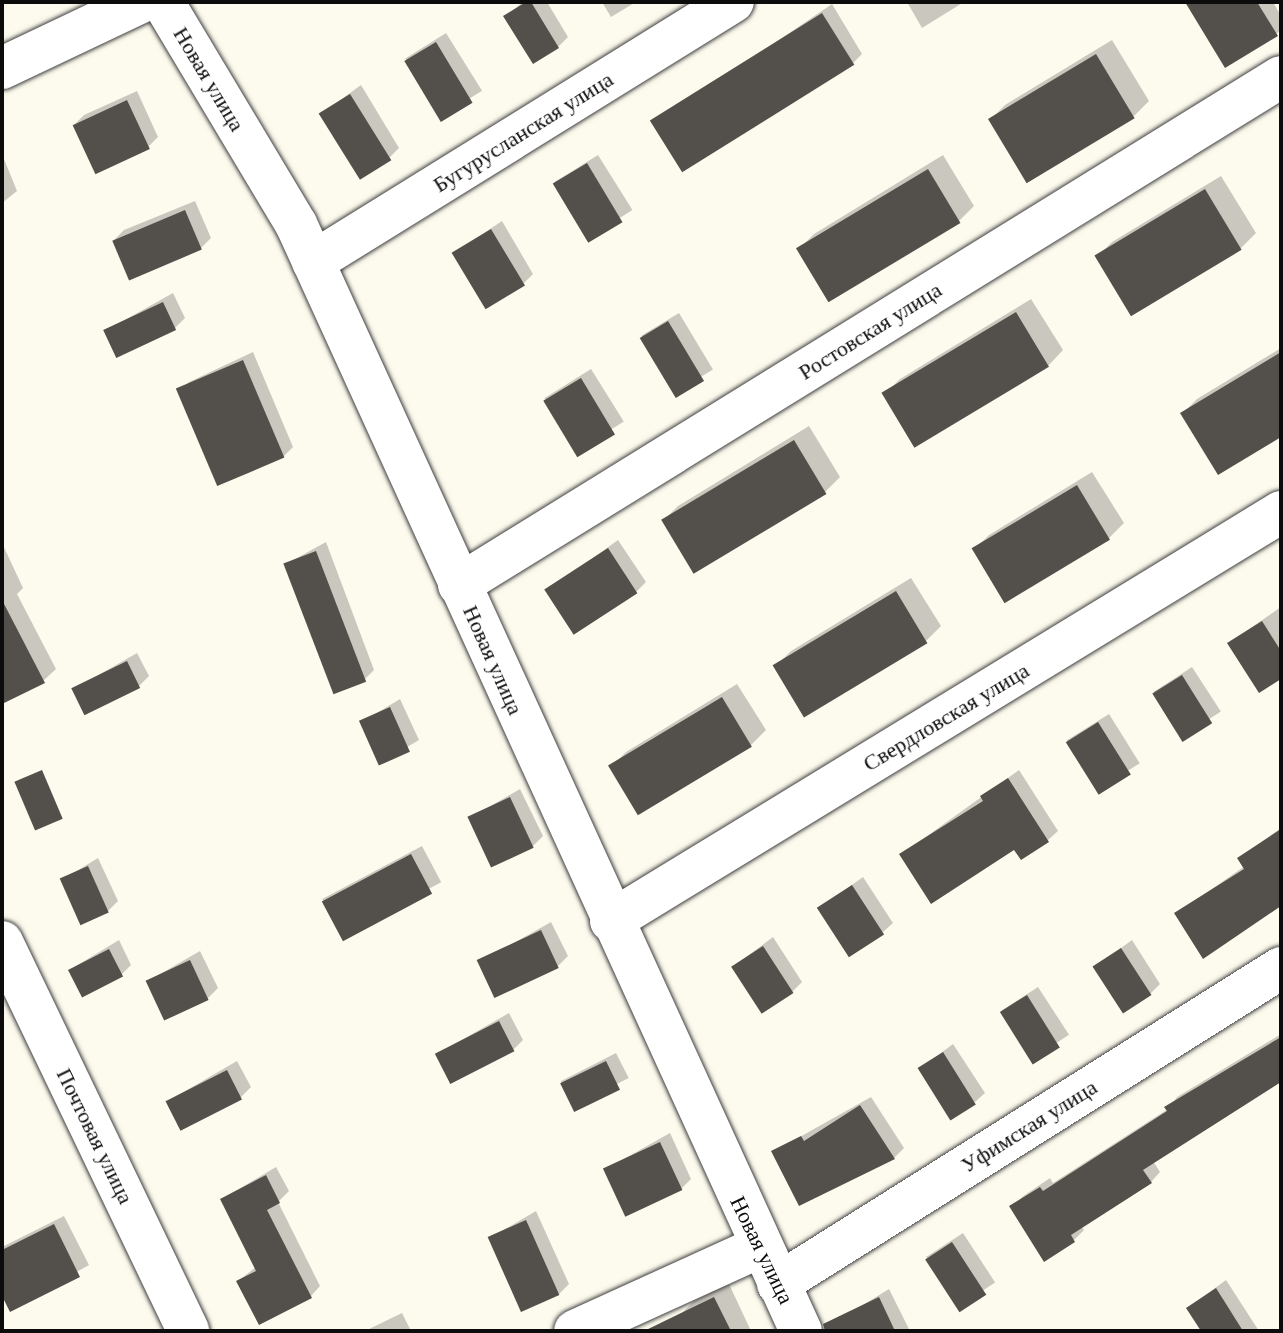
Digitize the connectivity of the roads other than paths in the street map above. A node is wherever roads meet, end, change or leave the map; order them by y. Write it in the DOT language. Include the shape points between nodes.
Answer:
graph roads {
  1 [pos="141,2"];
  2 [pos="163,2"];
  3 [pos="733,2"];
  4 [pos="2,68"];
  5 [pos="1281,77"];
  6 [pos="313,262"];
  7 [pos="1281,512"];
  8 [pos="459,585"];
  9 [pos="611,921"];
  10 [pos="2,942"];
  11 [pos="1281,968"];
  12 [pos="759,1247"];
  13 [pos="778,1284"];
  14 [pos="188,1331"];
  15 [pos="575,1331"];
  16 [pos="801,1331"];
  1 -- 4 [label="street"];
  2 -- 6 [label="street, Новая улица" via="296,224"];
  3 -- 6 [label="street, Бугурусланская улица"];
  5 -- 8 [label="street, Ростовская улица"];
  6 -- 8 [label="street, Новая улица"];
  7 -- 9 [label="street, Свердловская улица"];
  8 -- 9 [label="street, Новая улица"];
  9 -- 12 [label="street, Новая улица"];
  10 -- 14 [label="street, Почтовая улица"];
  11 -- 13 [label="street, Уфимская улица"];
  12 -- 13 [label="street, Новая улица"];
  12 -- 15 [label="street"];
  13 -- 16 [label="street, Новая улица"];
}
